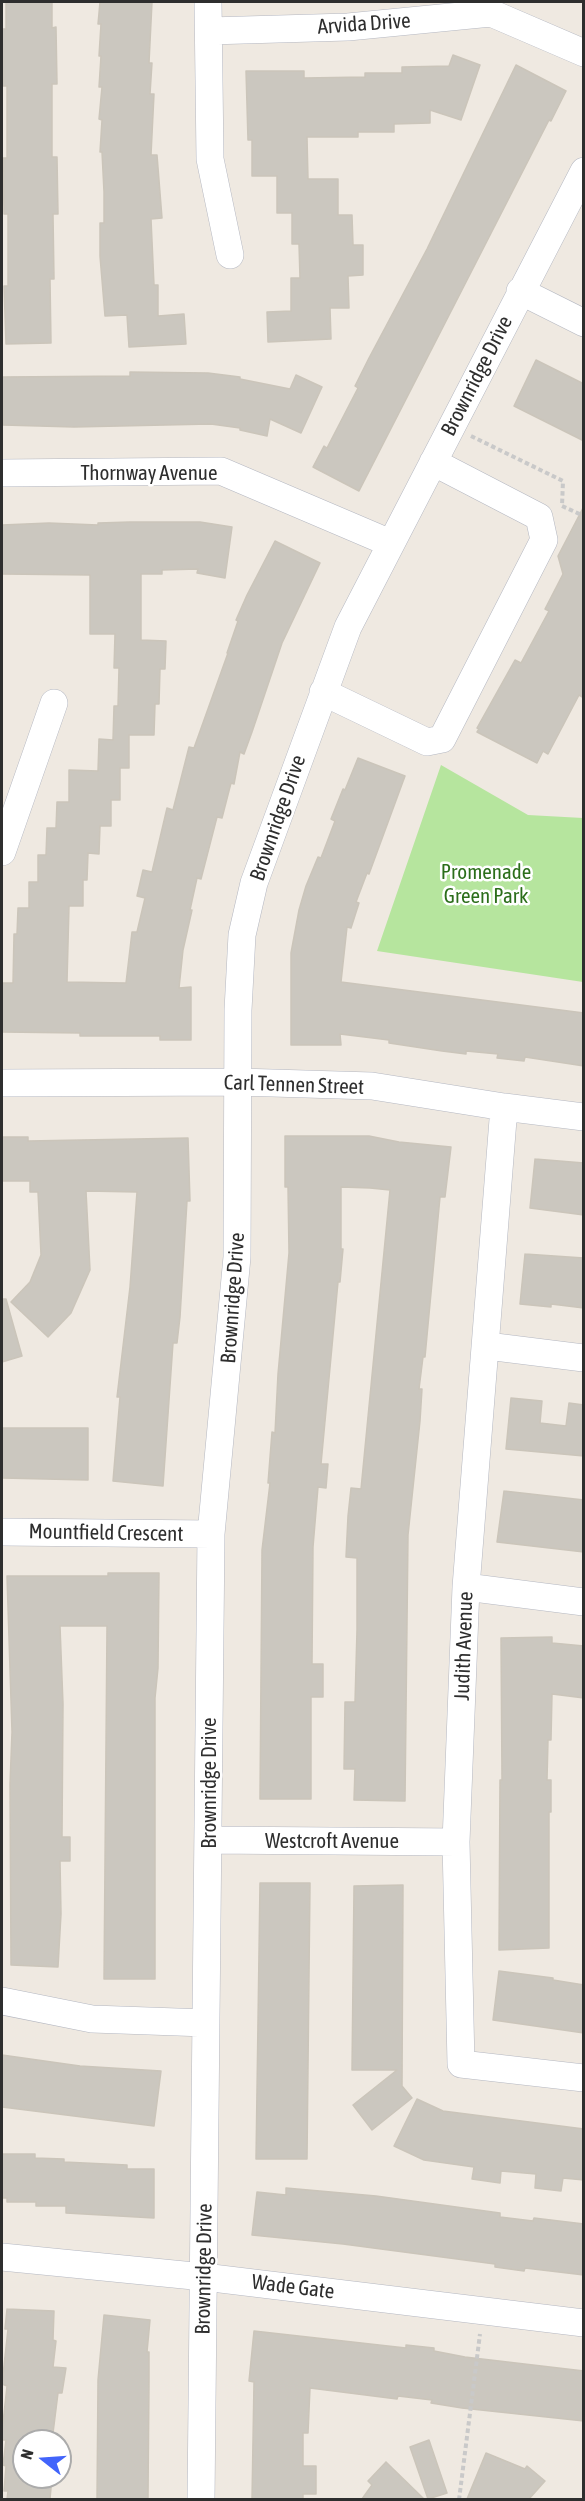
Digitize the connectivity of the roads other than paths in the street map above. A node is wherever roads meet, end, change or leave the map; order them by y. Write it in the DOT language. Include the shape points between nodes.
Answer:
graph roads {
  1 [pos="208,2"];
  2 [pos="208,31"];
  3 [pos="584,53"];
  4 [pos="584,171"];
  5 [pos="230,255"];
  6 [pos="520,291"];
  7 [pos="584,323"];
  8 [pos="434,462"];
  9 [pos="2,473"];
  10 [pos="390,543"];
  11 [pos="322,692"];
  12 [pos="54,702"];
  13 [pos="2,852"];
  14 [pos="239,1082"];
  15 [pos="2,1083"];
  16 [pos="504,1107"];
  17 [pos="584,1117"];
  18 [pos="487,1346"];
  19 [pos="584,1358"];
  20 [pos="2,1532"];
  21 [pos="211,1534"];
  22 [pos="466,1587"];
  23 [pos="584,1602"];
  24 [pos="208,1840"];
  25 [pos="456,1842"];
  26 [pos="2,2001"];
  27 [pos="206,2023"];
  28 [pos="584,2078"];
  29 [pos="2,2257"];
  30 [pos="204,2277"];
  31 [pos="584,2323"];
  32 [pos="201,2499"];
  1 -- 2 [label="street"];
  2 -- 3 [label="street, Arvida Drive" via="348,27 491,13"];
  2 -- 5 [label="street" via="210,159"];
  4 -- 6 [label="street, Brownridge Drive"];
  6 -- 7 [label="street"];
  6 -- 8 [label="street, Brownridge Drive"];
  8 -- 10 [label="street, Brownridge Drive"];
  8 -- 11 [label="street" via="539,518 544,540 442,739 427,742"];
  9 -- 10 [label="street, Thornway Avenue" via="221,471"];
  10 -- 11 [label="street, Brownridge Drive" via="348,627"];
  11 -- 14 [label="street, Brownridge Drive" via="254,883 242,935"];
  12 -- 13 [label="street"];
  14 -- 15 [label="street, Carl Tennen Street"];
  14 -- 16 [label="street, Carl Tennen Street" via="372,1086"];
  14 -- 21 [label="street, Brownridge Drive" via="237,1257"];
  16 -- 17 [label="street, Carl Tennen Street"];
  16 -- 18 [label="street, Judith Avenue"];
  18 -- 19 [label="street"];
  18 -- 22 [label="street, Judith Avenue"];
  20 -- 21 [label="street, Mountfield Crescent"];
  21 -- 24 [label="street, Brownridge Drive"];
  22 -- 23 [label="street"];
  22 -- 25 [label="street, Judith Avenue"];
  24 -- 25 [label="street, Westcroft Avenue"];
  24 -- 27 [label="street, Brownridge Drive"];
  25 -- 28 [label="street, Judith Avenue" via="461,2064"];
  26 -- 27 [label="street" via="92,2019"];
  27 -- 30 [label="street, Brownridge Drive"];
  29 -- 30 [label="street, Wade Gate"];
  30 -- 31 [label="street, Wade Gate"];
  30 -- 32 [label="street, Brownridge Drive"];
}
